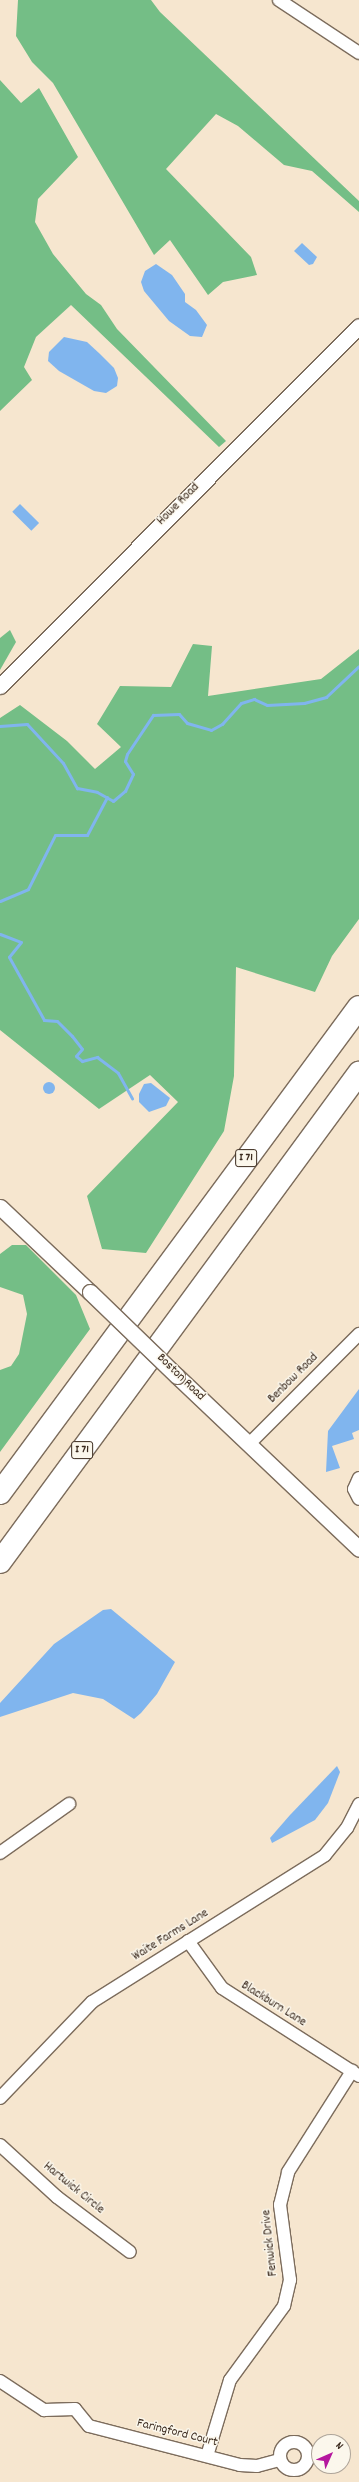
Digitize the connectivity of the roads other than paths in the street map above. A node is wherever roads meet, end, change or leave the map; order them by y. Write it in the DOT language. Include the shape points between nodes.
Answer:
graph roads {
  1 [pos="279,0"];
  2 [pos="359,54"];
  3 [pos="359,326"];
  4 [pos="0,686"];
  5 [pos="359,1007"];
  6 [pos="359,1073"];
  7 [pos="3,1217"];
  8 [pos="359,1334"];
  9 [pos="249,1444"];
  10 [pos="359,1478"];
  11 [pos="0,1493"];
  12 [pos="359,1499"];
  13 [pos="359,1549"];
  14 [pos="0,1562"];
  15 [pos="69,1804"];
  16 [pos="359,1804"];
  17 [pos="0,1853"];
  18 [pos="188,1941"];
  19 [pos="355,2073"];
  20 [pos="0,2098"];
  21 [pos="0,2145"];
  22 [pos="130,2252"];
  23 [pos="0,2381"];
  24 [pos="207,2456"];
  25 [pos="280,2460"];
  1 -- 2 [label="street"];
  3 -- 4 [label="street, Howe Road"];
  5 -- 11 [label="highway, I 71"];
  6 -- 14 [label="highway, I 71"];
  7 -- 9 [label="street, Boston Road, bridge" via="90,1292"];
  8 -- 9 [label="street, Benbow Road"];
  9 -- 13 [label="street, Boston Road"];
  10 -- 12 [label="street" via="354,1489"];
  15 -- 17 [label="street"];
  16 -- 18 [label="street, Waite Farms Lane" via="342,1837 317,1861"];
  18 -- 19 [label="street, Blackburn Lane" via="222,1988"];
  18 -- 20 [label="street, Waite Farms Lane" via="86,2007"];
  19 -- 24 [label="street, Fenwick Drive" via="288,2172 280,2211 289,2273 286,2299 278,2318 244,2357 230,2380"];
  21 -- 22 [label="street, Hartwick Circle" via="57,2197"];
  23 -- 24 [label="street, Faringford Court" via="44,2410 75,2409 89,2426"];
  24 -- 25 [label="street, Faringford Court" via="251,2466"];
}
